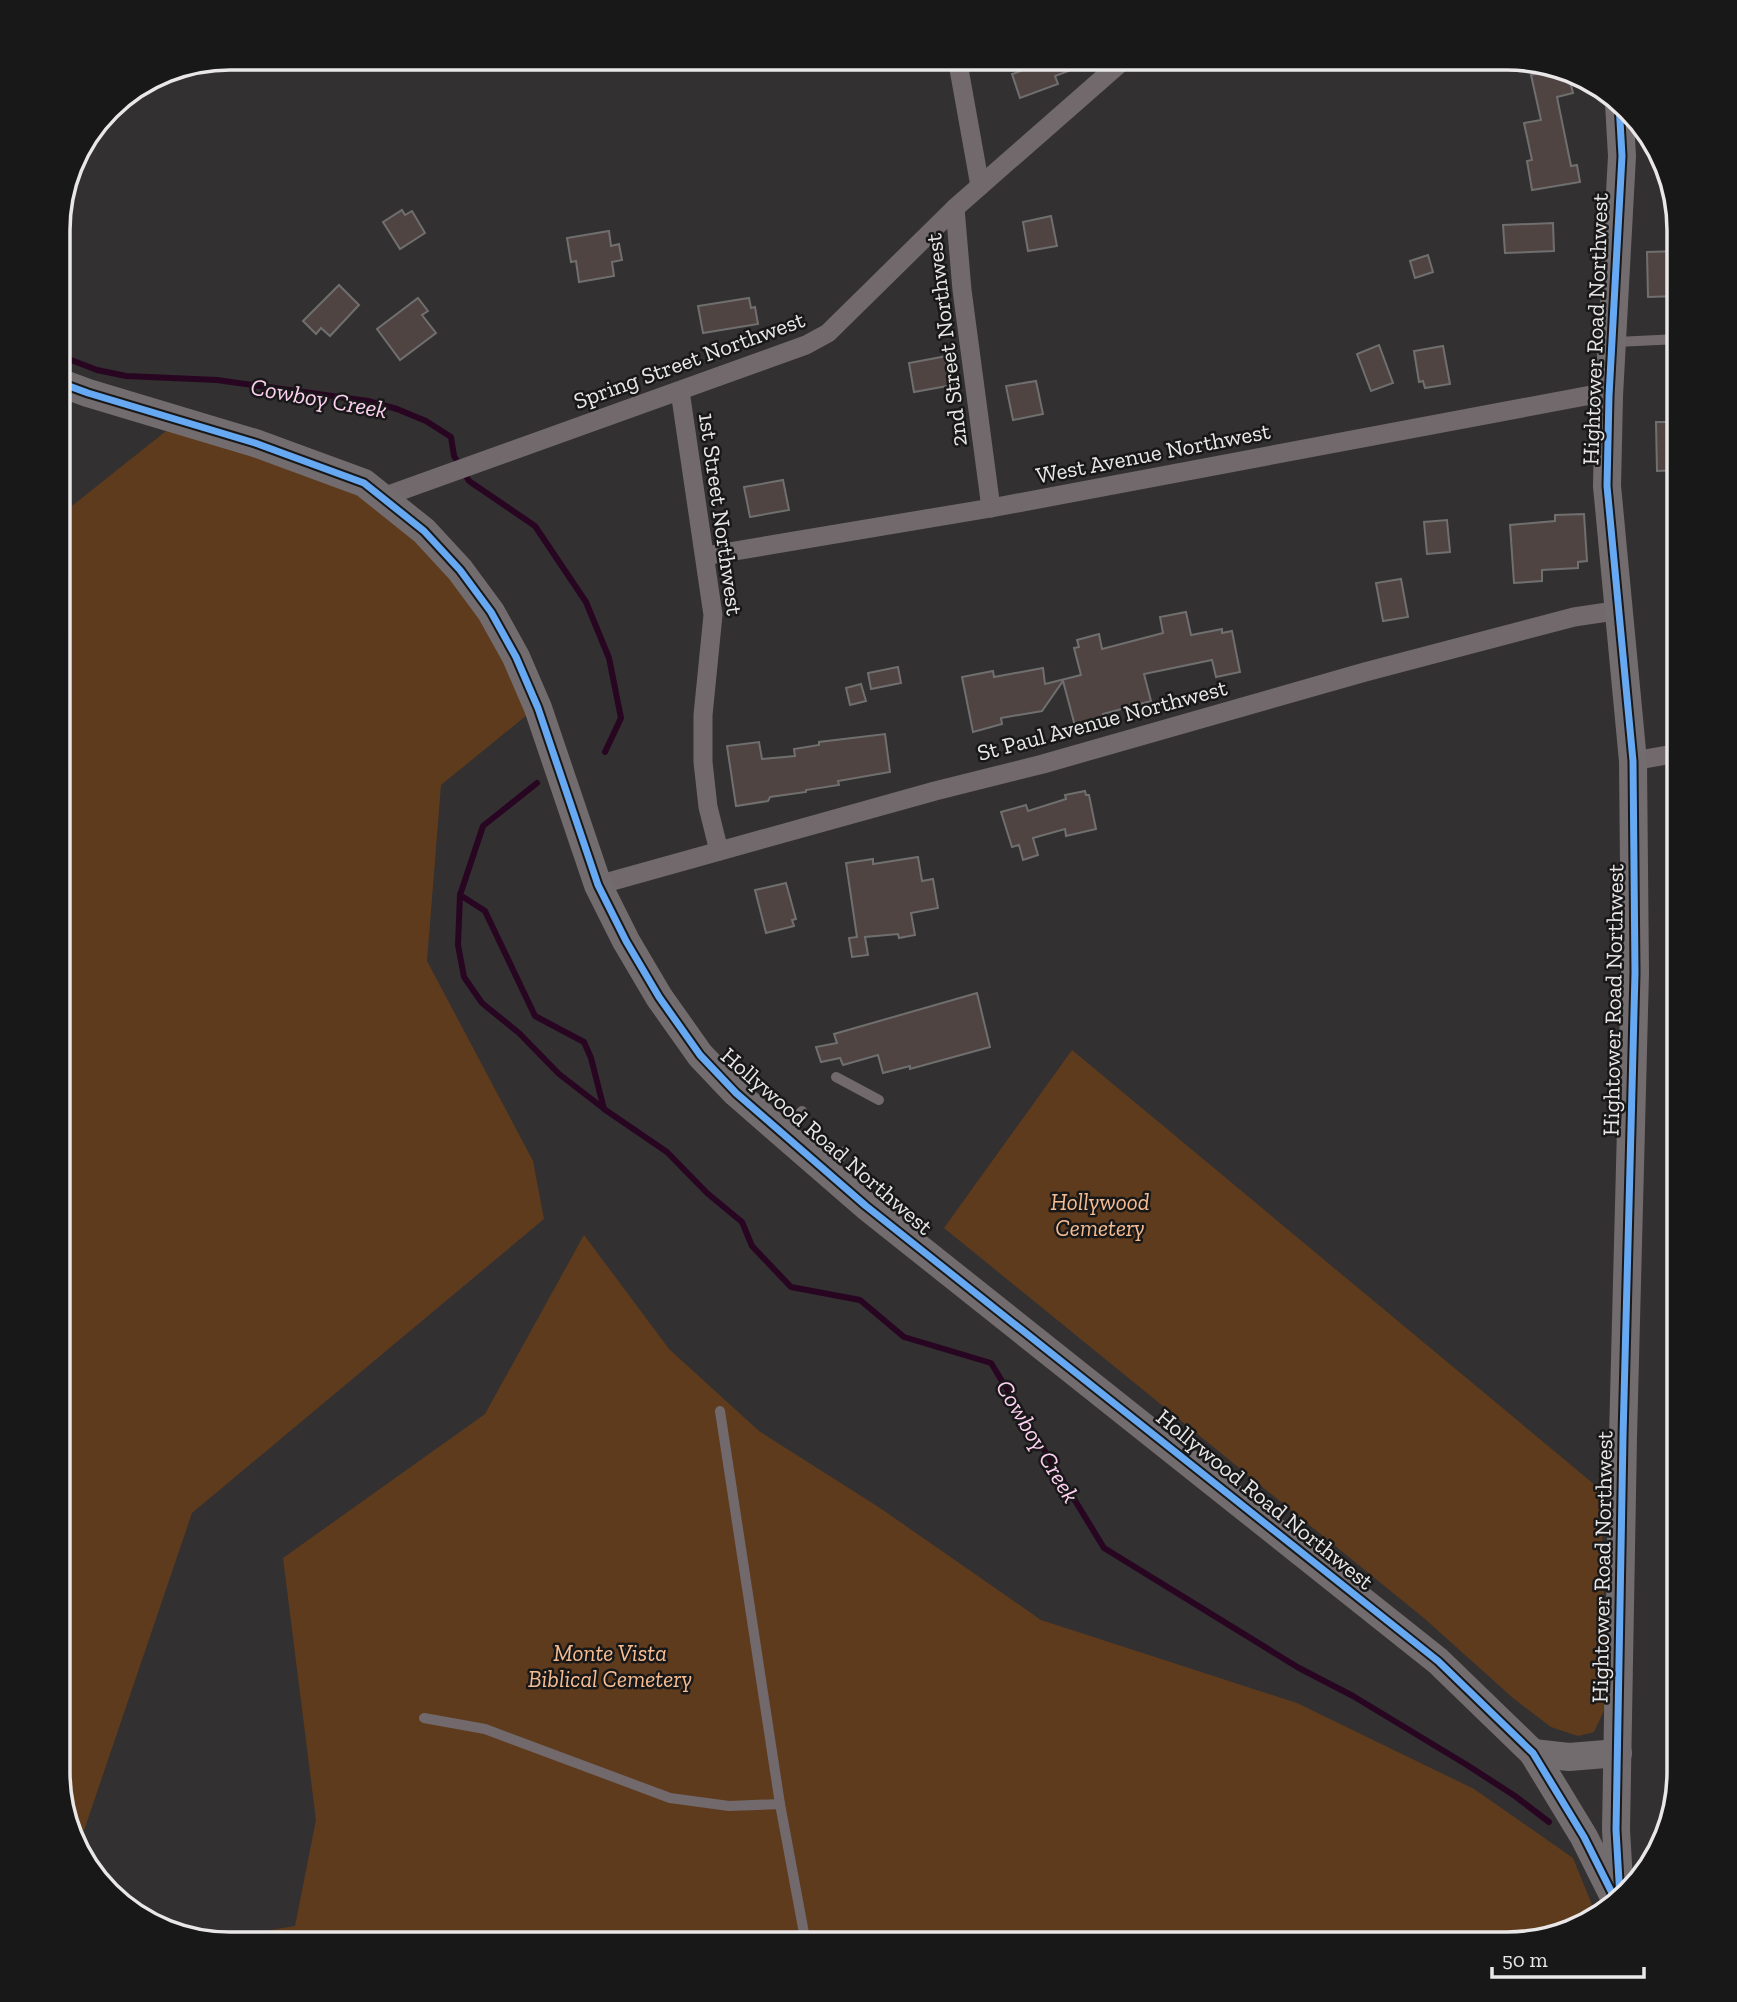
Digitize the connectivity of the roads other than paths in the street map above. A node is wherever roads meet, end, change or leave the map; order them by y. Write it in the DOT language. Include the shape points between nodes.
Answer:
graph roads {
  1 [pos="959,70"];
  2 [pos="1112,70"];
  3 [pos="1620,117"];
  4 [pos="980,186"];
  5 [pos="955,208"];
  6 [pos="1667,340"];
  7 [pos="1612,342"];
  8 [pos="70,386"];
  9 [pos="680,391"];
  10 [pos="1609,396"];
  11 [pos="383,497"];
  12 [pos="991,508"];
  13 [pos="705,556"];
  14 [pos="1621,610"];
  15 [pos="1667,755"];
  16 [pos="1633,761"];
  17 [pos="719,852"];
  18 [pos="598,885"];
  19 [pos="836,1077"];
  20 [pos="879,1100"];
  21 [pos="802,1111"];
  22 [pos="780,1132"];
  23 [pos="720,1411"];
  24 [pos="424,1718"];
  25 [pos="1533,1753"];
  26 [pos="1618,1754"];
  27 [pos="780,1804"];
  28 [pos="1619,1886"];
  29 [pos="1612,1893"];
  30 [pos="804,1932"];
  1 -- 4 [label="street"];
  2 -- 4 [label="street, Spring Street Northwest"];
  3 -- 7 [label="street, Hightower Road Northwest" via="1622,156"];
  4 -- 5 [label="street, Spring Street Northwest"];
  5 -- 9 [label="street, Spring Street Northwest" via="828,333"];
  5 -- 12 [label="street, 2nd Street Northwest"];
  6 -- 7 [label="lane"];
  7 -- 10 [label="street, Hightower Road Northwest"];
  8 -- 11 [label="street, Hollywood Road Northwest" via="254,443 364,483"];
  9 -- 11 [label="street, Spring Street Northwest"];
  9 -- 13 [label="street, 1st Street Northwest"];
  10 -- 12 [label="street, West Avenue Northwest" via="1591,395"];
  10 -- 14 [label="street, Hightower Road Northwest" via="1607,486"];
  11 -- 18 [label="street, Hollywood Road Northwest" via="424,531 460,570 516,657"];
  12 -- 13 [label="street, West Avenue Northwest"];
  13 -- 17 [label="street, 1st Street Northwest" via="713,615 703,762"];
  14 -- 16 [label="street, Hightower Road Northwest"];
  14 -- 17 [label="street, St Paul Avenue Northwest" via="1574,617 1365,673"];
  15 -- 16 [label="street"];
  16 -- 26 [label="street, Hightower Road Northwest" via="1636,973"];
  17 -- 18 [label="street, St Paul Avenue Northwest"];
  18 -- 22 [label="street, Hollywood Road Northwest" via="659,997 700,1055"];
  19 -- 20 [label="lane"];
  21 -- 22 [label="lane"];
  22 -- 25 [label="street, Hollywood Road Northwest" via="837,1163 1438,1661"];
  23 -- 27 [label="lane"];
  24 -- 27 [label="lane" via="485,1729 670,1798 729,1806"];
  25 -- 26 [label="street" via="1569,1757"];
  25 -- 29 [label="street, Hollywood Road Northwest"];
  26 -- 28 [label="street, Hightower Road Northwest"];
  27 -- 30 [label="lane"];
}
